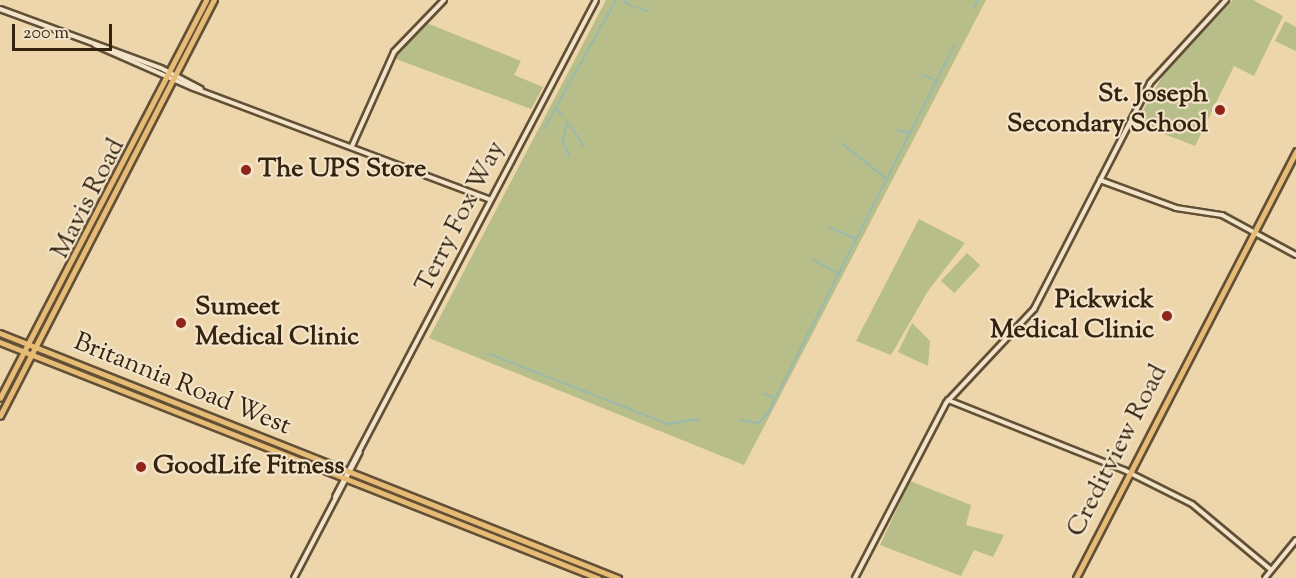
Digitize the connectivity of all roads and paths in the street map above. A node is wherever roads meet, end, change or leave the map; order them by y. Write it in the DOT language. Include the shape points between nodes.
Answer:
graph roads {
  1 [pos="206,0"];
  2 [pos="214,0"];
  3 [pos="444,0"];
  4 [pos="596,0"];
  5 [pos="1226,0"];
  6 [pos="0,9"];
  7 [pos="95,45"];
  8 [pos="167,70"];
  9 [pos="174,74"];
  10 [pos="165,76"];
  11 [pos="171,80"];
  12 [pos="201,89"];
  13 [pos="352,146"];
  14 [pos="1296,151"];
  15 [pos="1100,180"];
  16 [pos="491,200"];
  17 [pos="1254,233"];
  18 [pos="1296,255"];
  19 [pos="66,269"];
  20 [pos="74,273"];
  21 [pos="0,333"];
  22 [pos="0,342"];
  23 [pos="28,344"];
  24 [pos="36,347"];
  25 [pos="24,352"];
  26 [pos="31,355"];
  27 [pos="0,398"];
  28 [pos="948,400"];
  29 [pos="0,416"];
  30 [pos="1129,472"];
  31 [pos="349,473"];
  32 [pos="345,481"];
  33 [pos="1296,540"];
  34 [pos="1270,569"];
  35 [pos="294,578"];
  36 [pos="598,578"];
  37 [pos="618,578"];
  38 [pos="855,578"];
  39 [pos="1076,578"];
  40 [pos="1265,578"];
  1 -- 8 [label="main road, Mavis Road"];
  2 -- 9 [label="main road, Mavis Road"];
  3 -- 13 [label="street" via="394,52"];
  4 -- 16 [label="street, Terry Fox Way"];
  5 -- 15 [label="street" via="1150,83"];
  6 -- 7 [label="street"];
  7 -- 8 [label="street"];
  7 -- 10 [label="street"];
  8 -- 9 [label="street"];
  8 -- 10 [label="main road, Mavis Road"];
  9 -- 11 [label="main road, Mavis Road"];
  9 -- 12 [label="street"];
  10 -- 11 [label="street"];
  10 -- 19 [label="main road, Mavis Road"];
  11 -- 12 [label="street"];
  11 -- 20 [label="main road, Mavis Road"];
  12 -- 13 [label="street"];
  13 -- 16 [label="street"];
  14 -- 17 [label="main road, Creditview Road"];
  15 -- 17 [label="street" via="1176,208 1222,215"];
  15 -- 28 [label="street" via="1034,309"];
  16 -- 31 [label="street, Terry Fox Way"];
  17 -- 18 [label="street"];
  17 -- 30 [label="main road, Creditview Road"];
  19 -- 20 [label="main road"];
  19 -- 23 [label="main road, Mavis Road"];
  20 -- 24 [label="main road, Mavis Road"];
  21 -- 23 [label="main road, Britannia Road West"];
  22 -- 25 [label="main road, Britannia Road West"];
  23 -- 24 [label="main road, Britannia Road West"];
  23 -- 25 [label="main road, Mavis Road"];
  24 -- 26 [label="main road, Mavis Road"];
  24 -- 31 [label="main road, Britannia Road West"];
  25 -- 26 [label="main road, Britannia Road West"];
  25 -- 27 [label="main road, Mavis Road"];
  26 -- 29 [label="main road, Mavis Road"];
  26 -- 32 [label="main road, Britannia Road West"];
  28 -- 30 [label="street"];
  28 -- 38 [label="street"];
  30 -- 34 [label="street" via="1200,509 1235,545"];
  30 -- 39 [label="main road, Creditview Road"];
  31 -- 32 [label="street, Terry Fox Way"];
  31 -- 37 [label="main road, Britannia Road West"];
  32 -- 35 [label="street, Terry Fox Way"];
  32 -- 36 [label="main road, Britannia Road West"];
  33 -- 34 [label="street"];
  34 -- 40 [label="street"];
}
